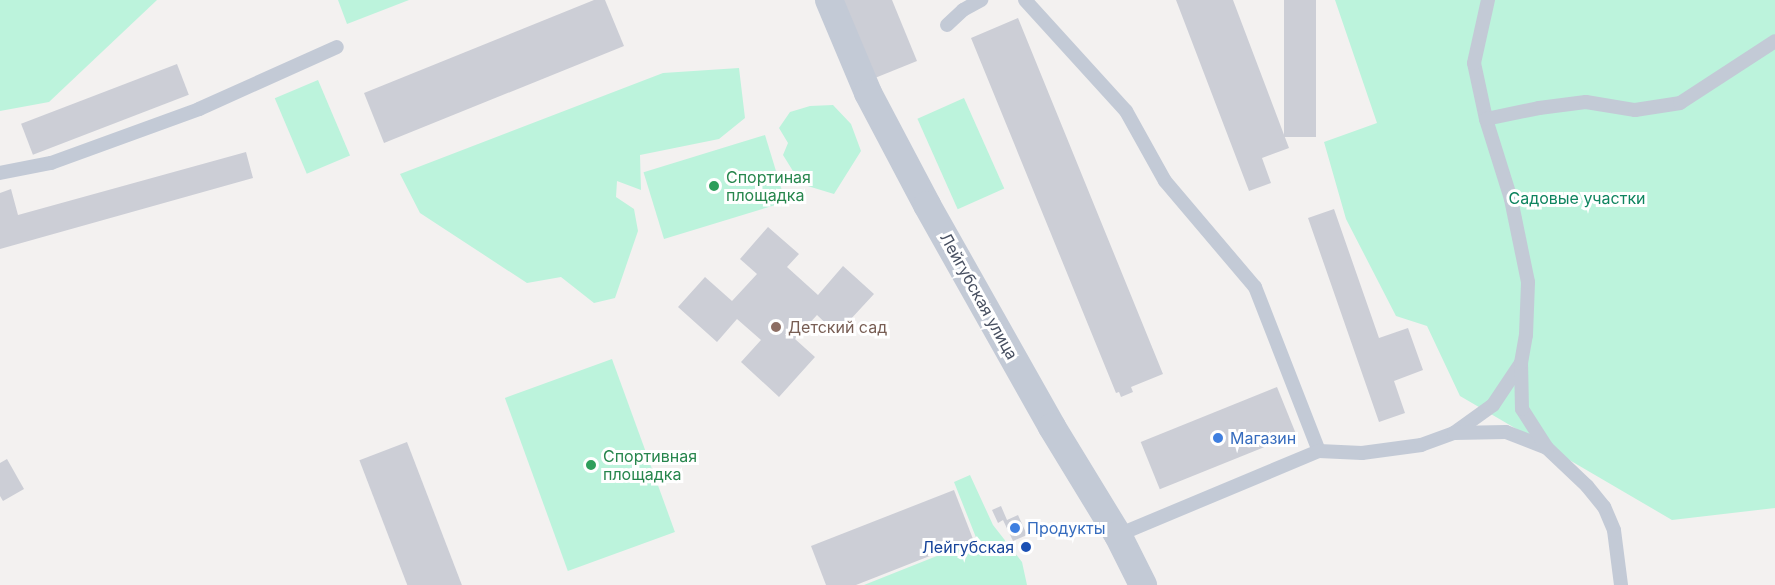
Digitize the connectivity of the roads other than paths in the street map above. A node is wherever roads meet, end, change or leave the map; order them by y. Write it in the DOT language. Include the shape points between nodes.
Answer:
graph roads {
  1 [pos="829,0"];
  2 [pos="981,0"];
  3 [pos="1025,0"];
  4 [pos="1488,0"];
  5 [pos="946,25"];
  6 [pos="1775,41"];
  7 [pos="337,47"];
  8 [pos="1486,119"];
  9 [pos="0,173"];
  10 [pos="1521,363"];
  11 [pos="1454,433"];
  12 [pos="1546,448"];
  13 [pos="1319,451"];
  14 [pos="1118,535"];
  15 [pos="1143,585"];
  16 [pos="1621,585"];
  1 -- 14 [label="street, Лейгубская улица" via="868,93 927,205 1052,427"];
  2 -- 5 [label="lane"];
  3 -- 13 [label="lane" via="1126,111 1165,181 1256,287"];
  4 -- 8 [label="lane" via="1474,63"];
  6 -- 8 [label="lane" via="1680,103 1635,110 1586,102"];
  7 -- 9 [label="lane" via="199,109 51,163"];
  8 -- 10 [label="lane" via="1511,199 1528,282"];
  10 -- 11 [label="lane" via="1493,405"];
  10 -- 12 [label="lane" via="1522,409"];
  11 -- 12 [label="lane" via="1506,432"];
  11 -- 13 [label="lane" via="1421,445 1362,453"];
  12 -- 16 [label="lane" via="1604,507 1614,530"];
  13 -- 14 [label="lane"];
  14 -- 15 [label="street, Лейгубская улица"];
}
